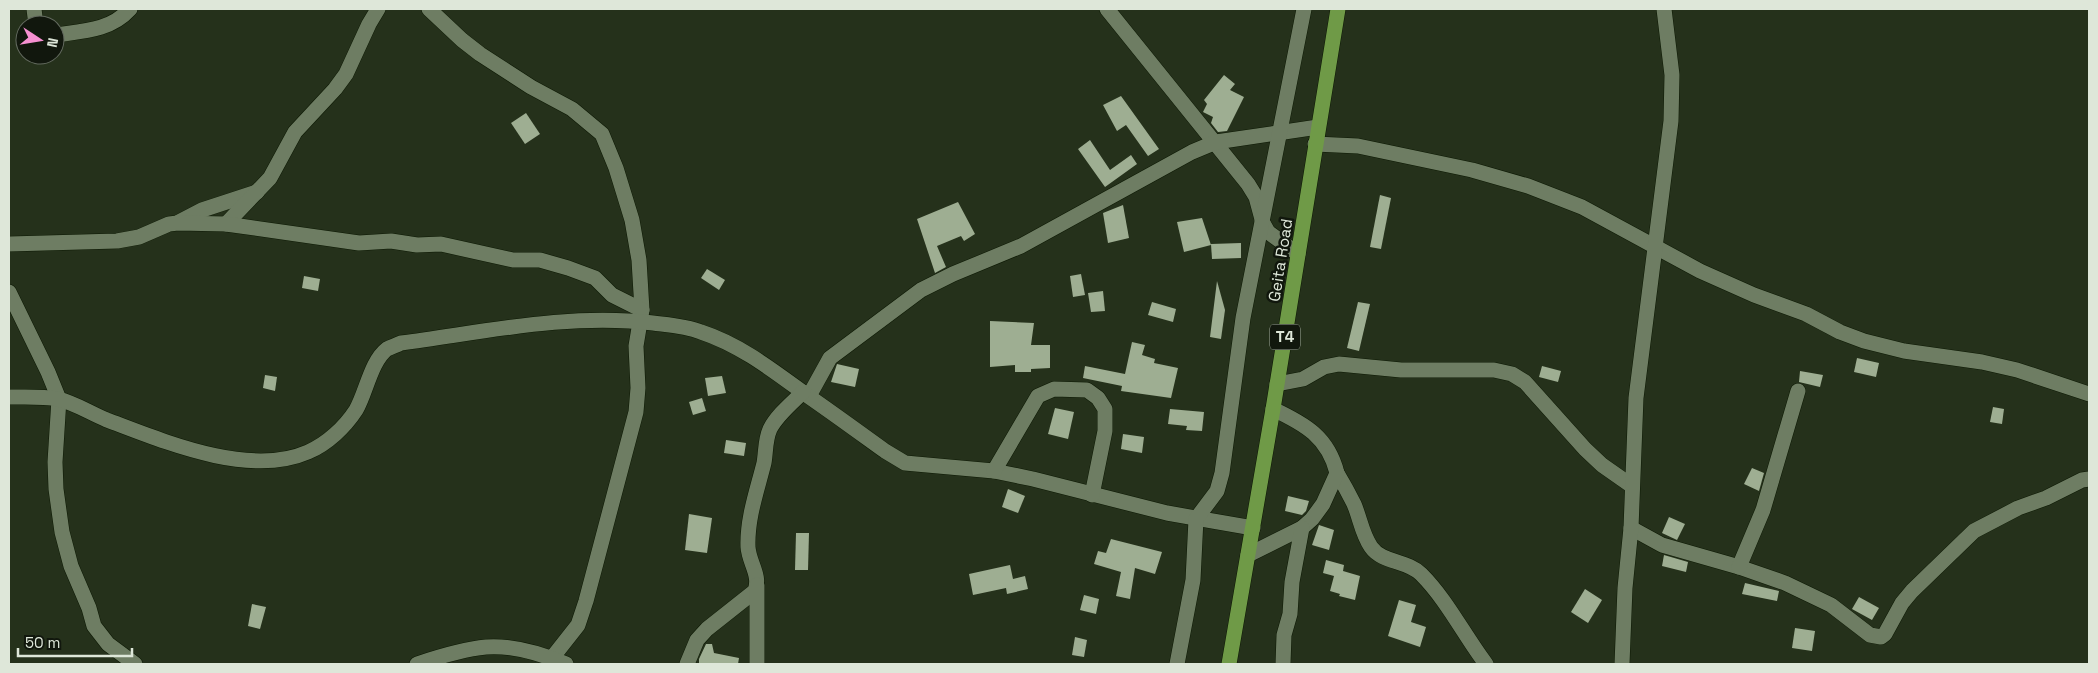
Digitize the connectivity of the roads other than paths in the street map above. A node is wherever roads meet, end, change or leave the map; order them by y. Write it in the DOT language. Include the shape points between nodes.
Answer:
graph roads {
  1 [pos="130,9"];
  2 [pos="378,9"];
  3 [pos="430,9"];
  4 [pos="1107,9"];
  5 [pos="1304,9"];
  6 [pos="1338,9"];
  7 [pos="1664,9"];
  8 [pos="65,34"];
  9 [pos="1318,127"];
  10 [pos="1278,134"];
  11 [pos="1216,142"];
  12 [pos="1315,144"];
  13 [pos="257,192"];
  14 [pos="178,223"];
  15 [pos="1263,223"];
  16 [pos="226,224"];
  17 [pos="9,244"];
  18 [pos="1656,249"];
  19 [pos="1298,254"];
  20 [pos="9,292"];
  21 [pos="641,316"];
  22 [pos="1277,384"];
  23 [pos="1798,391"];
  24 [pos="806,394"];
  25 [pos="2089,394"];
  26 [pos="9,397"];
  27 [pos="58,400"];
  28 [pos="1273,409"];
  29 [pos="994,471"];
  30 [pos="1338,473"];
  31 [pos="2089,479"];
  32 [pos="1632,486"];
  33 [pos="1092,495"];
  34 [pos="1196,519"];
  35 [pos="1253,528"];
  36 [pos="1302,528"];
  37 [pos="1631,528"];
  38 [pos="1248,555"];
  39 [pos="1740,567"];
  40 [pos="757,585"];
  41 [pos="559,661"];
  42 [pos="1625,663"];
  43 [pos="135,664"];
  44 [pos="417,664"];
  45 [pos="687,664"];
  46 [pos="757,664"];
  47 [pos="1177,664"];
  48 [pos="1229,664"];
  49 [pos="1283,664"];
  50 [pos="1486,664"];
  1 -- 8 [label="street" via="112,24"];
  2 -- 13 [label="street" via="346,74 296,132 278,167"];
  3 -- 21 [label="street" via="480,54 572,109 602,134 632,220 639,260"];
  4 -- 11 [label="street"];
  5 -- 10 [label="street"];
  6 -- 9 [label="highway, Geita Road / T4"];
  7 -- 18 [label="street" via="1673,98"];
  9 -- 10 [label="street"];
  9 -- 12 [label="highway, Geita Road / T4"];
  10 -- 11 [label="street"];
  10 -- 15 [label="street"];
  11 -- 15 [label="street" via="1256,197"];
  11 -- 24 [label="street" via="1163,166 1021,246 921,290 830,358"];
  12 -- 18 [label="street" via="1358,146 1472,170 1528,186 1582,207"];
  12 -- 19 [label="highway, Geita Road / T4"];
  13 -- 14 [label="street" via="202,210"];
  13 -- 16 [label="street"];
  14 -- 16 [label="street"];
  14 -- 17 [label="street" via="117,242"];
  15 -- 19 [label="street" via="1268,232"];
  15 -- 34 [label="street" via="1243,318 1222,473 1217,491"];
  16 -- 21 [label="street" via="359,243 442,244 513,260 540,260 595,278"];
  18 -- 25 [label="street" via="1864,342 2000,366"];
  18 -- 32 [label="street" via="1636,398"];
  19 -- 22 [label="highway, Geita Road / T4"];
  20 -- 27 [label="street"];
  21 -- 24 [label="street" via="702,332 727,343"];
  21 -- 27 [label="street" via="527,324 401,343 386,350 375,365 355,410 330,439 308,452 284,459 256,461 192,449"];
  21 -- 41 [label="street" via="636,346 636,412 586,602"];
  22 -- 28 [label="highway, Geita Road / T4"];
  22 -- 32 [label="street" via="1303,379 1338,364 1429,372 1494,370 1512,374 1525,382 1602,465"];
  23 -- 39 [label="street" via="1763,510"];
  24 -- 29 [label="street" via="905,463"];
  24 -- 40 [label="street" via="770,429 766,444 748,536 748,551"];
  26 -- 27 [label="street"];
  27 -- 43 [label="street" via="56,489 71,566 94,626 108,644"];
  28 -- 30 [label="street" via="1300,421 1315,433 1334,459"];
  28 -- 35 [label="highway, Geita Road / T4"];
  29 -- 33 [label="street"];
  29 -- 33 [label="street" via="1038,396 1054,389 1087,390 1106,409 1105,431"];
  30 -- 36 [label="street" via="1323,504"];
  30 -- 50 [label="street" via="1371,548 1381,556 1406,563 1419,572 1436,591"];
  31 -- 39 [label="street" via="1974,531 1912,591 1886,634 1880,637 1870,634 1832,605"];
  32 -- 37 [label="street"];
  33 -- 34 [label="street"];
  34 -- 35 [label="street"];
  34 -- 47 [label="street" via="1193,580"];
  35 -- 38 [label="highway, Geita Road / T4"];
  36 -- 38 [label="street"];
  36 -- 49 [label="street" via="1284,635"];
  37 -- 39 [label="street" via="1662,545"];
  37 -- 42 [label="street" via="1625,588"];
  38 -- 48 [label="highway, Geita Road / T4"];
  40 -- 45 [label="street" via="750,596 697,640"];
  40 -- 46 [label="street"];
  41 -- 44 [label="street" via="522,650 486,647"];
}
